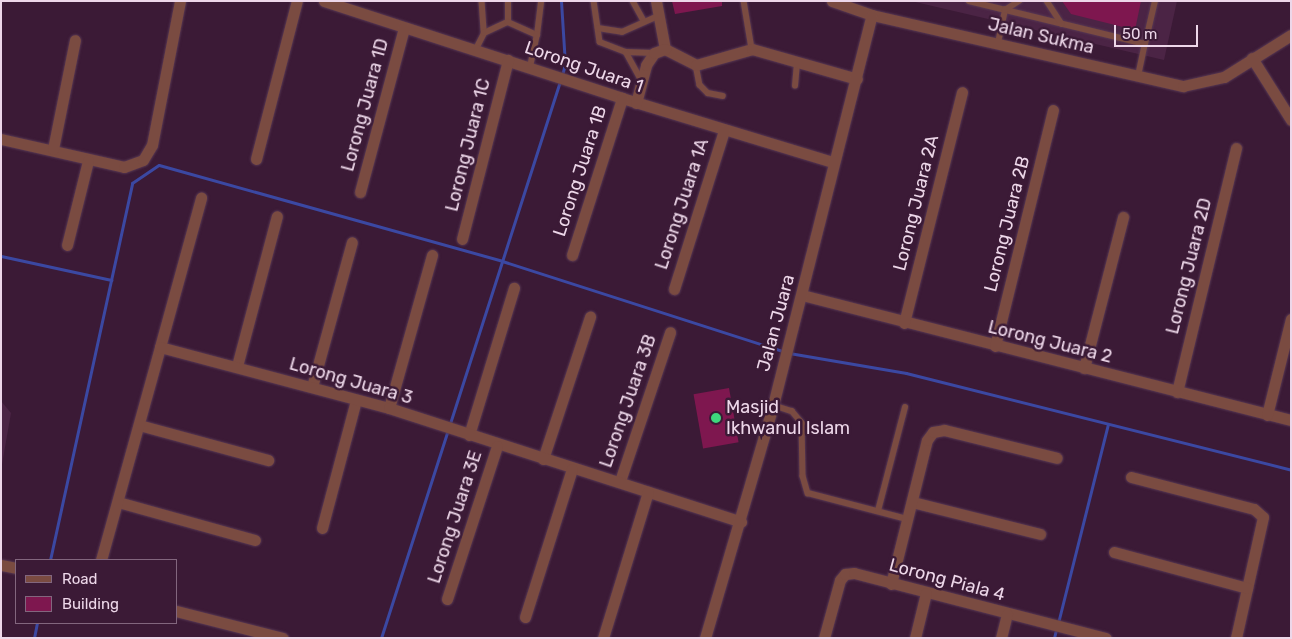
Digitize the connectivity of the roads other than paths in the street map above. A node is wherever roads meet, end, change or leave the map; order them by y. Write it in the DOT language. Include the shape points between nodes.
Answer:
graph roads {
  1 [pos="180,1"];
  2 [pos="297,1"];
  3 [pos="324,1"];
  4 [pos="482,1"];
  5 [pos="508,1"];
  6 [pos="541,1"];
  7 [pos="594,1"];
  8 [pos="633,1"];
  9 [pos="656,1"];
  10 [pos="744,1"];
  11 [pos="832,1"];
  12 [pos="970,1"];
  13 [pos="1019,1"];
  14 [pos="1047,1"];
  15 [pos="1155,1"];
  16 [pos="1005,10"];
  17 [pos="872,15"];
  18 [pos="658,16"];
  19 [pos="508,22"];
  20 [pos="644,22"];
  21 [pos="1062,24"];
  22 [pos="404,28"];
  23 [pos="598,28"];
  24 [pos="484,33"];
  25 [pos="1291,34"];
  26 [pos="537,35"];
  27 [pos="75,40"];
  28 [pos="998,43"];
  29 [pos="1145,44"];
  30 [pos="476,49"];
  31 [pos="752,49"];
  32 [pos="659,51"];
  33 [pos="626,52"];
  34 [pos="1252,58"];
  35 [pos="508,60"];
  36 [pos="798,60"];
  37 [pos="696,65"];
  38 [pos="530,67"];
  39 [pos="1138,76"];
  40 [pos="640,77"];
  41 [pos="856,78"];
  42 [pos="795,86"];
  43 [pos="962,92"];
  44 [pos="723,96"];
  45 [pos="622,98"];
  46 [pos="636,103"];
  47 [pos="1053,110"];
  48 [pos="1291,120"];
  49 [pos="724,130"];
  50 [pos="1,140"];
  51 [pos="1236,148"];
  52 [pos="53,149"];
  53 [pos="256,159"];
  54 [pos="88,161"];
  55 [pos="833,162"];
  56 [pos="360,192"];
  57 [pos="201,198"];
  58 [pos="277,216"];
  59 [pos="1123,217"];
  60 [pos="462,239"];
  61 [pos="352,242"];
  62 [pos="67,245"];
  63 [pos="432,255"];
  64 [pos="572,255"];
  65 [pos="514,288"];
  66 [pos="674,289"];
  67 [pos="802,295"];
  68 [pos="590,317"];
  69 [pos="1291,318"];
  70 [pos="904,323"];
  71 [pos="670,332"];
  72 [pos="995,346"];
  73 [pos="160,347"];
  74 [pos="237,366"];
  75 [pos="1084,368"];
  76 [pos="312,387"];
  77 [pos="1177,392"];
  78 [pos="356,400"];
  79 [pos="773,405"];
  80 [pos="905,407"];
  81 [pos="388,408"];
  82 [pos="1267,414"];
  83 [pos="1291,420"];
  84 [pos="138,425"];
  85 [pos="469,435"];
  86 [pos="497,446"];
  87 [pos="1058,458"];
  88 [pos="543,459"];
  89 [pos="268,460"];
  90 [pos="572,469"];
  91 [pos="1131,477"];
  92 [pos="620,482"];
  93 [pos="648,492"];
  94 [pos="118,502"];
  95 [pos="912,502"];
  96 [pos="878,511"];
  97 [pos="908,519"];
  98 [pos="740,522"];
  99 [pos="322,528"];
  100 [pos="1040,534"];
  101 [pos="255,540"];
  102 [pos="1114,552"];
  103 [pos="101,559"];
  104 [pos="1,564"];
  105 [pos="15,568"];
  106 [pos="891,584"];
  107 [pos="1247,588"];
  108 [pos="926,593"];
  109 [pos="447,599"];
  110 [pos="178,612"];
  111 [pos="1007,614"];
  112 [pos="525,617"];
  113 [pos="283,638"];
  114 [pos="603,638"];
  115 [pos="705,638"];
  116 [pos="824,638"];
  117 [pos="915,638"];
  118 [pos="1002,638"];
  119 [pos="1106,638"];
  120 [pos="1236,638"];
  1 -- 54 [label="street" via="149,155 124,167"];
  2 -- 53 [label="street"];
  3 -- 22 [label="street, Lorong Juara 1"];
  4 -- 24 [label="lane"];
  5 -- 19 [label="lane"];
  6 -- 26 [label="lane" via="542,17"];
  7 -- 23 [label="lane"];
  8 -- 20 [label="lane"];
  9 -- 18 [label="street"];
  10 -- 31 [label="lane"];
  11 -- 17 [label="street, Jalan Sukma"];
  12 -- 16 [label="lane"];
  13 -- 16 [label="lane"];
  14 -- 21 [label="lane"];
  15 -- 29 [label="lane"];
  16 -- 21 [label="lane"];
  16 -- 28 [label="lane"];
  17 -- 28 [label="street, Jalan Sukma"];
  17 -- 41 [label="street, Jalan Juara"];
  18 -- 20 [label="lane"];
  18 -- 32 [label="street"];
  19 -- 24 [label="lane"];
  19 -- 26 [label="lane"];
  20 -- 23 [label="lane" via="622,32"];
  21 -- 29 [label="lane"];
  22 -- 30 [label="street, Lorong Juara 1"];
  22 -- 56 [label="street, Lorong Juara 1D"];
  23 -- 33 [label="lane" via="600,42"];
  24 -- 30 [label="lane"];
  25 -- 34 [label="street, Jalan Sukma"];
  26 -- 38 [label="lane"];
  27 -- 52 [label="street"];
  28 -- 39 [label="street, Jalan Sukma"];
  29 -- 39 [label="lane"];
  30 -- 35 [label="street, Lorong Juara 1"];
  31 -- 36 [label="street"];
  31 -- 37 [label="street"];
  32 -- 33 [label="lane"];
  32 -- 37 [label="street"];
  32 -- 40 [label="street"];
  33 -- 40 [label="lane"];
  34 -- 39 [label="street, Jalan Sukma" via="1224,77 1198,85 1183,86"];
  34 -- 48 [label="street"];
  35 -- 38 [label="street, Lorong Juara 1"];
  35 -- 60 [label="street, Lorong Juara 1C"];
  36 -- 41 [label="street"];
  36 -- 42 [label="lane"];
  37 -- 44 [label="lane" via="700,85 708,93"];
  38 -- 45 [label="street, Lorong Juara 1"];
  40 -- 46 [label="street"];
  41 -- 55 [label="street, Jalan Juara"];
  43 -- 70 [label="street, Lorong Juara 2A"];
  45 -- 46 [label="street, Lorong Juara 1"];
  45 -- 64 [label="street, Lorong Juara 1B"];
  46 -- 49 [label="street, Lorong Juara 1"];
  47 -- 72 [label="street, Lorong Juara 2B"];
  49 -- 55 [label="street, Lorong Juara 1"];
  49 -- 66 [label="street, Lorong Juara 1A"];
  50 -- 52 [label="street"];
  51 -- 77 [label="street, Lorong Juara 2D"];
  52 -- 54 [label="street"];
  54 -- 62 [label="street"];
  55 -- 67 [label="street, Jalan Juara"];
  57 -- 73 [label="street"];
  58 -- 74 [label="street"];
  59 -- 75 [label="street"];
  61 -- 76 [label="street"];
  63 -- 81 [label="street"];
  65 -- 85 [label="street"];
  67 -- 70 [label="street, Lorong Juara 2"];
  67 -- 79 [label="street, Jalan Juara"];
  68 -- 88 [label="street"];
  69 -- 82 [label="street"];
  70 -- 72 [label="street, Lorong Juara 2"];
  71 -- 92 [label="street, Lorong Juara 3B"];
  72 -- 75 [label="street, Lorong Juara 2"];
  73 -- 74 [label="street, Lorong Juara 3"];
  73 -- 84 [label="street"];
  74 -- 76 [label="street, Lorong Juara 3"];
  75 -- 77 [label="street, Lorong Juara 2"];
  76 -- 78 [label="street, Lorong Juara 3"];
  77 -- 82 [label="street, Lorong Juara 2"];
  78 -- 81 [label="street, Lorong Juara 3"];
  78 -- 99 [label="street"];
  79 -- 96 [label="lane" via="792,410 802,423 804,482 808,492"];
  79 -- 98 [label="street, Jalan Juara"];
  80 -- 96 [label="lane"];
  81 -- 85 [label="street, Lorong Juara 3"];
  82 -- 83 [label="street, Lorong Juara 2"];
  84 -- 89 [label="street"];
  84 -- 94 [label="street"];
  85 -- 86 [label="street, Lorong Juara 3"];
  86 -- 88 [label="street, Lorong Juara 3"];
  86 -- 109 [label="street, Lorong Juara 3E"];
  87 -- 95 [label="street" via="944,430 933,432 926,440"];
  88 -- 90 [label="street, Lorong Juara 3"];
  90 -- 92 [label="street, Lorong Juara 3"];
  90 -- 112 [label="street"];
  91 -- 107 [label="street" via="1259,511 1263,523"];
  92 -- 93 [label="street, Lorong Juara 3"];
  93 -- 98 [label="street, Lorong Juara 3"];
  93 -- 114 [label="street"];
  94 -- 101 [label="street"];
  94 -- 103 [label="street"];
  95 -- 97 [label="street"];
  95 -- 100 [label="street"];
  96 -- 97 [label="lane"];
  97 -- 106 [label="street"];
  98 -- 115 [label="street, Jalan Juara"];
  102 -- 107 [label="street"];
  104 -- 105 [label="street"];
  106 -- 108 [label="street, Lorong Piala 4"];
  106 -- 116 [label="street, Lorong Piala 4" via="854,573 845,574 840,580"];
  107 -- 120 [label="street"];
  108 -- 111 [label="street, Lorong Piala 4"];
  108 -- 117 [label="street"];
  110 -- 113 [label="street"];
  111 -- 118 [label="street"];
  111 -- 119 [label="street, Lorong Piala 4"];
}
